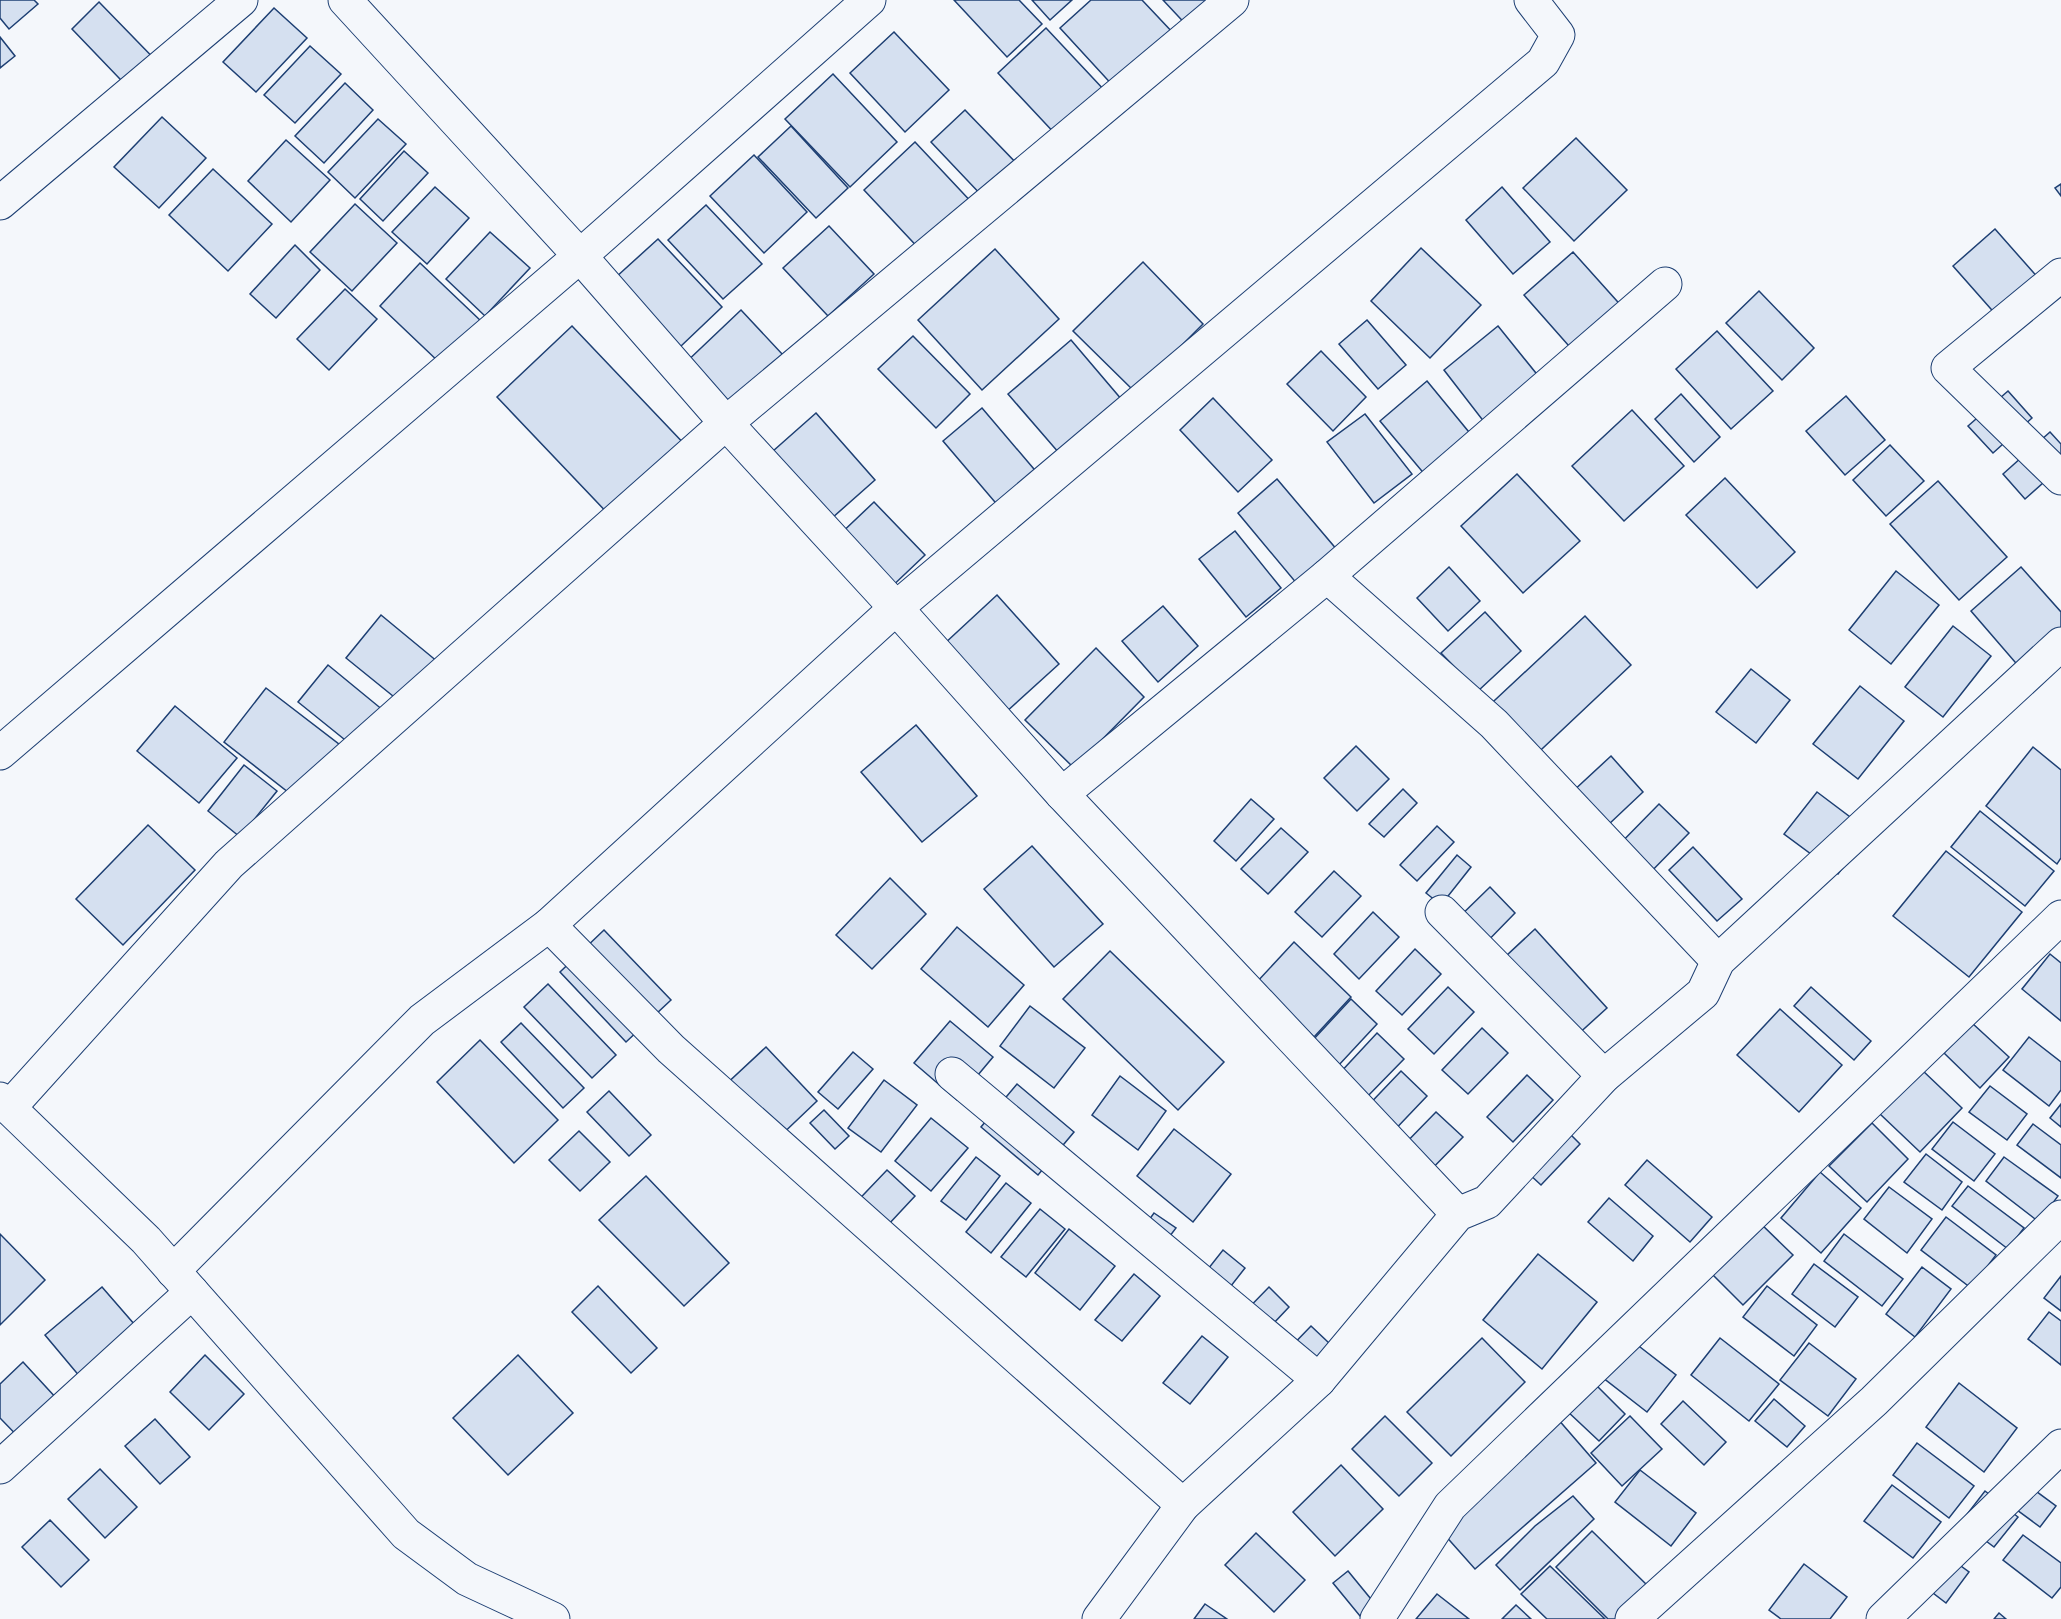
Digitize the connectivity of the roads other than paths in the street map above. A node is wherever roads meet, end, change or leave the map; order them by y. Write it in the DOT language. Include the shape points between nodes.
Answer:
graph roads {
  1 [pos="241,0"];
  2 [pos="345,0"];
  3 [pos="869,0"];
  4 [pos="1232,0"];
  5 [pos="1532,0"];
  6 [pos="0,203"];
  7 [pos="580,256"];
  8 [pos="2061,275"];
  9 [pos="1665,284"];
  10 [pos="726,423"];
  11 [pos="2061,478"];
  12 [pos="1327,576"];
  13 [pos="896,608"];
  14 [pos="2061,644"];
  15 [pos="0,753"];
  16 [pos="1062,794"];
  17 [pos="1442,912"];
  18 [pos="2061,917"];
  19 [pos="549,925"];
  20 [pos="1718,961"];
  21 [pos="952,1074"];
  22 [pos="1604,1076"];
  23 [pos="5,1104"];
  24 [pos="1458,1214"];
  25 [pos="2061,1217"];
  26 [pos="183,1282"];
  27 [pos="1319,1380"];
  28 [pos="2061,1446"];
  29 [pos="0,1467"];
  30 [pos="1184,1505"];
  31 [pos="553,1619"];
  32 [pos="1099,1619"];
  33 [pos="1377,1619"];
  34 [pos="1632,1619"];
  35 [pos="1883,1619"];
  1 -- 6 [label="street"];
  2 -- 7 [label="street"];
  3 -- 7 [label="street"];
  4 -- 10 [label="street"];
  5 -- 13 [label="street" via="1558,35 1543,62"];
  7 -- 10 [label="street"];
  7 -- 15 [label="street"];
  8 -- 11 [label="street" via="1948,368"];
  9 -- 12 [label="street"];
  10 -- 13 [label="street"];
  10 -- 23 [label="street" via="229,864"];
  12 -- 16 [label="street"];
  12 -- 20 [label="street" via="1494,724"];
  13 -- 16 [label="street"];
  13 -- 19 [label="street"];
  14 -- 20 [label="street"];
  16 -- 24 [label="street"];
  17 -- 22 [label="street"];
  18 -- 33 [label="street" via="1450,1506"];
  19 -- 26 [label="street" via="422,1020"];
  19 -- 30 [label="street" via="671,1049"];
  20 -- 22 [label="street" via="1703,993"];
  21 -- 27 [label="street"];
  22 -- 24 [label="street" via="1487,1202"];
  23 -- 26 [label="street" via="146,1240"];
  24 -- 27 [label="street"];
  25 -- 34 [label="street" via="1874,1401"];
  26 -- 29 [label="street"];
  26 -- 31 [label="street" via="406,1534 467,1579"];
  27 -- 30 [label="street"];
  28 -- 35 [label="street"];
  30 -- 32 [label="street"];
}
